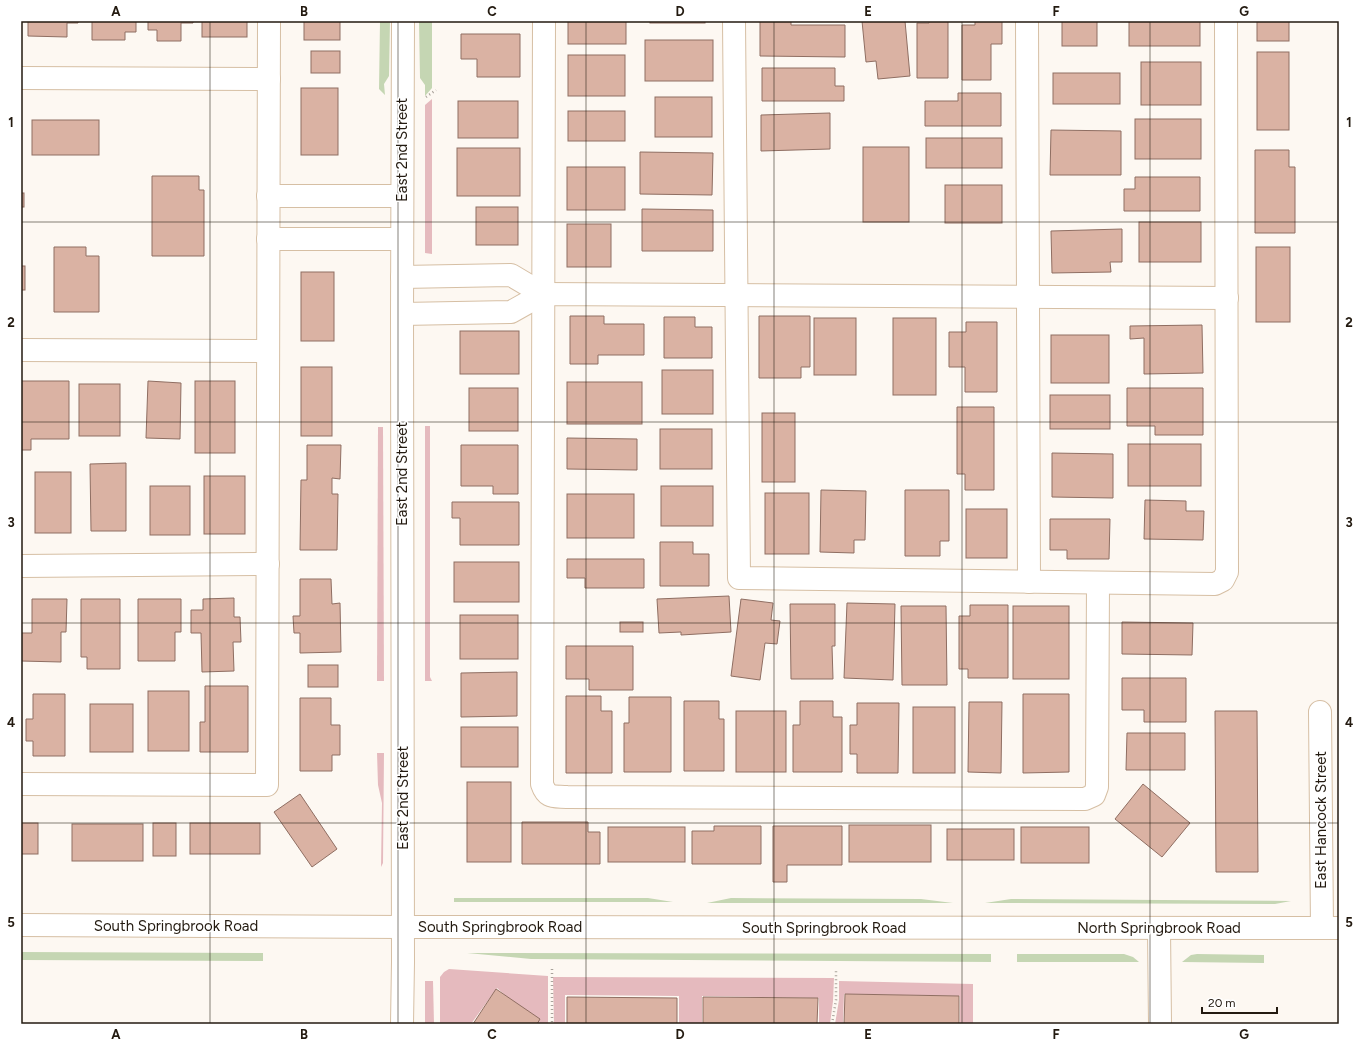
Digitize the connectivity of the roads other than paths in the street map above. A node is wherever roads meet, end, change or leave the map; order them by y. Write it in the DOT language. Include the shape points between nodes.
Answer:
graph roads {
  1 [pos="269,21"];
  2 [pos="403,21"];
  3 [pos="544,21"];
  4 [pos="734,21"];
  5 [pos="1027,21"];
  6 [pos="1226,21"];
  7 [pos="21,78"];
  8 [pos="269,79"];
  9 [pos="268,196"];
  10 [pos="402,196"];
  11 [pos="268,239"];
  12 [pos="402,239"];
  13 [pos="402,276"];
  14 [pos="543,294"];
  15 [pos="737,295"];
  16 [pos="1028,297"];
  17 [pos="1227,298"];
  18 [pos="402,314"];
  19 [pos="21,350"];
  20 [pos="268,351"];
  21 [pos="268,564"];
  22 [pos="21,566"];
  23 [pos="1029,582"];
  24 [pos="1098,583"];
  25 [pos="1320,712"];
  26 [pos="21,784"];
  27 [pos="21,925"];
  28 [pos="404,927"];
  29 [pos="980,928"];
  30 [pos="1159,928"];
  31 [pos="1330,928"];
  32 [pos="402,1024"];
  33 [pos="1160,1024"];
  1 -- 8 [label="main road"];
  2 -- 10 [label="main road, East 2nd Street"];
  3 -- 14 [label="main road"];
  4 -- 15 [label="main road"];
  5 -- 16 [label="main road"];
  6 -- 17 [label="main road"];
  7 -- 8 [label="main road"];
  8 -- 9 [label="main road"];
  9 -- 10 [label="main road"];
  9 -- 11 [label="main road"];
  10 -- 12 [label="main road, East 2nd Street"];
  11 -- 12 [label="main road"];
  11 -- 20 [label="main road"];
  12 -- 13 [label="main road, East 2nd Street"];
  13 -- 14 [label="main road" via="511,275"];
  13 -- 18 [label="main road, East 2nd Street"];
  14 -- 15 [label="main road"];
  14 -- 18 [label="main road" via="511,312"];
  14 -- 24 [label="main road" via="542,784 545,792 551,796 1090,797 1094,795 1097,786"];
  15 -- 16 [label="main road"];
  15 -- 23 [label="main road" via="739,578"];
  16 -- 17 [label="main road"];
  16 -- 23 [label="main road"];
  17 -- 24 [label="main road" via="1227,572 1223,580 1215,584"];
  18 -- 28 [label="main road, East 2nd Street"];
  19 -- 20 [label="main road"];
  20 -- 21 [label="main road"];
  21 -- 22 [label="main road"];
  21 -- 26 [label="main road" via="267,785"];
  23 -- 24 [label="main road"];
  25 -- 31 [label="main road, East Hancock Street"];
  27 -- 28 [label="main road, South Springbrook Road"];
  28 -- 29 [label="main road, South Springbrook Road"];
  28 -- 32 [label="main road, East 2nd Street"];
  29 -- 30 [label="main road, North Springbrook Road"];
  30 -- 31 [label="main road, North Springbrook Road"];
  30 -- 33 [label="main road"];
}
